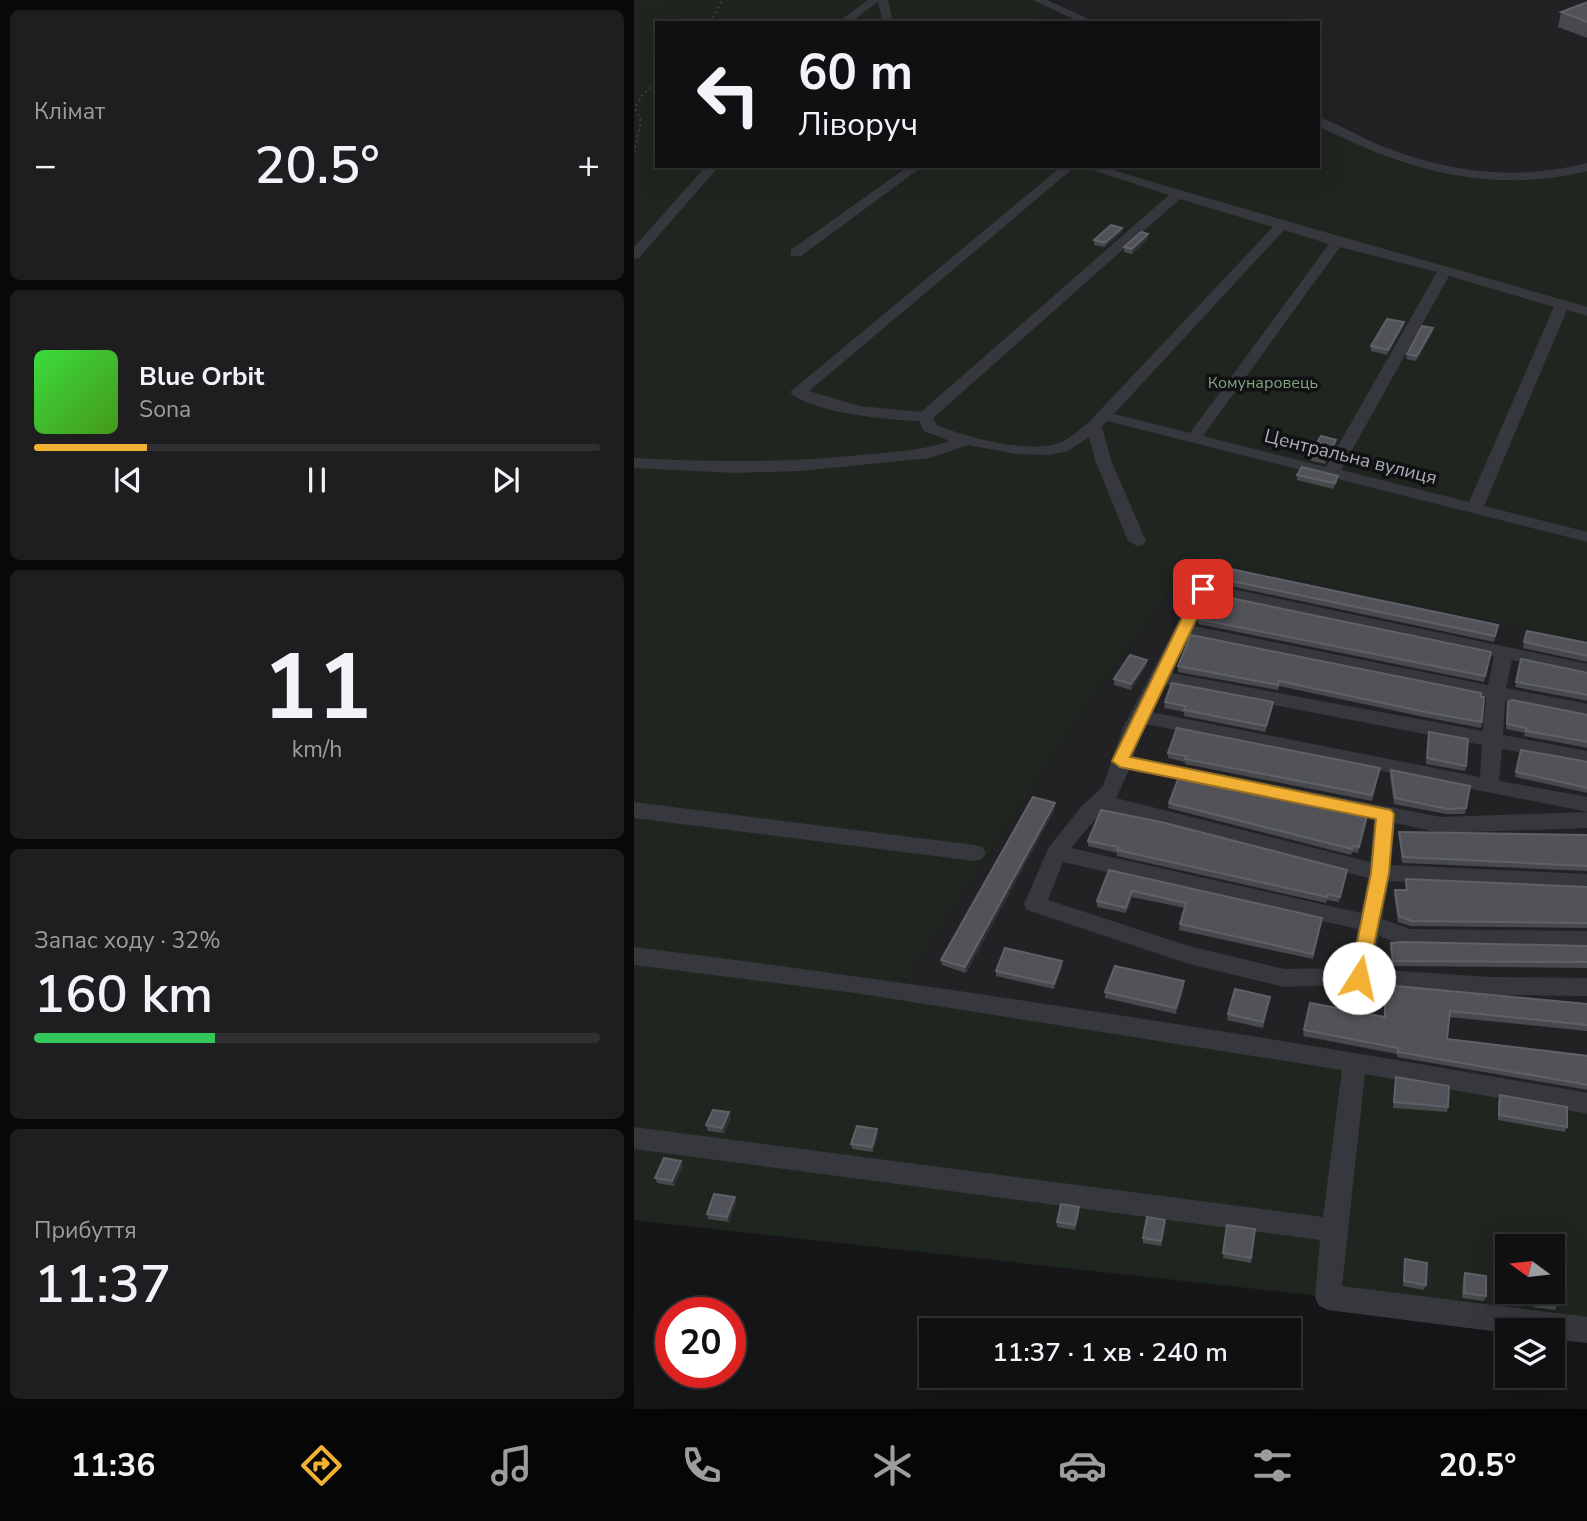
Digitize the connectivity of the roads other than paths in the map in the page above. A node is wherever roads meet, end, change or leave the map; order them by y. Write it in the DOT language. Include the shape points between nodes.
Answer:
graph roads {
  1 [pos="875,0"];
  2 [pos="883,0"];
  3 [pos="1038,0"];
  4 [pos="845,21"];
  5 [pos="888,21"];
  6 [pos="1087,21"];
  7 [pos="1320,122"];
  8 [pos="1588,167"];
  9 [pos="711,168"];
  10 [pos="914,168"];
  11 [pos="1068,168"];
  12 [pos="1093,168"];
  13 [pos="1179,193"];
  14 [pos="1282,225"];
  15 [pos="1337,242"];
  16 [pos="796,253"];
  17 [pos="634,255"];
  18 [pos="1445,271"];
  19 [pos="1562,305"];
  20 [pos="1588,312"];
  21 [pos="925,417"];
  22 [pos="1099,421"];
  23 [pos="1194,438"];
  24 [pos="965,441"];
  25 [pos="634,463"];
  26 [pos="1331,473"];
  27 [pos="1475,508"];
  28 [pos="1588,537"];
  29 [pos="1137,541"];
  30 [pos="1182,630"];
  31 [pos="1504,652"];
  32 [pos="1588,670"];
  33 [pos="1161,677"];
  34 [pos="1496,692"];
  35 [pos="1588,711"];
  36 [pos="1140,716"];
  37 [pos="1493,739"];
  38 [pos="1588,758"];
  39 [pos="1120,761"];
  40 [pos="1489,786"];
  41 [pos="1100,802"];
  42 [pos="1588,805"];
  43 [pos="634,810"];
  44 [pos="1385,814"];
  45 [pos="1588,820"];
  46 [pos="975,853"];
  47 [pos="1056,853"];
  48 [pos="1380,873"];
  49 [pos="1588,882"];
  50 [pos="1369,923"];
  51 [pos="1588,940"];
  52 [pos="634,956"];
  53 [pos="1359,978"];
  54 [pos="1588,987"];
  55 [pos="1355,1062"];
  56 [pos="1588,1104"];
  57 [pos="634,1138"];
  58 [pos="1334,1230"];
  59 [pos="1588,1330"];
  1 -- 4 [label="street"];
  2 -- 5 [label="street"];
  3 -- 6 [label="street"];
  7 -- 8 [label="street" via="1392,155 1476,176 1523,180"];
  9 -- 17 [label="street"];
  10 -- 16 [label="street"];
  11 -- 21 [label="street" via="798,392 848,409"];
  12 -- 13 [label="street"];
  13 -- 14 [label="street"];
  13 -- 21 [label="street"];
  14 -- 15 [label="street"];
  14 -- 22 [label="lane"];
  15 -- 18 [label="street"];
  15 -- 23 [label="street"];
  18 -- 19 [label="street"];
  18 -- 26 [label="street"];
  19 -- 20 [label="street"];
  19 -- 27 [label="street"];
  21 -- 24 [label="street" via="930,428"];
  22 -- 23 [label="lane, Центральна вулиця"];
  22 -- 24 [label="street" via="1063,447 1044,450"];
  22 -- 29 [label="lane" via="1107,472"];
  23 -- 26 [label="lane, Центральна вулиця"];
  24 -- 25 [label="street" via="930,453 801,466"];
  26 -- 27 [label="lane, Центральна вулиця"];
  27 -- 28 [label="lane, Центральна вулиця"];
  30 -- 31 [label="lane" via="1203,589"];
  30 -- 33 [label="street"];
  30 -- 34 [label="street"];
  31 -- 32 [label="street"];
  31 -- 34 [label="lane"];
  33 -- 36 [label="street"];
  33 -- 37 [label="street"];
  34 -- 35 [label="street"];
  34 -- 37 [label="lane"];
  36 -- 39 [label="street"];
  36 -- 40 [label="street"];
  37 -- 38 [label="street"];
  37 -- 40 [label="lane"];
  39 -- 41 [label="street" via="1112,790"];
  39 -- 44 [label="street"];
  40 -- 42 [label="lane"];
  41 -- 47 [label="street"];
  41 -- 48 [label="street"];
  43 -- 46 [label="street"];
  44 -- 45 [label="street" via="1441,825"];
  44 -- 48 [label="street"];
  47 -- 50 [label="street"];
  47 -- 53 [label="street" via="1035,904 1234,967 1284,978"];
  48 -- 49 [label="street"];
  48 -- 50 [label="street"];
  50 -- 51 [label="street" via="1409,938"];
  50 -- 53 [label="street"];
  52 -- 55 [label="street" via="855,984"];
  53 -- 54 [label="street"];
  55 -- 56 [label="street"];
  55 -- 58 [label="street"];
  57 -- 58 [label="street"];
  58 -- 59 [label="street" via="1328,1297"];
}
